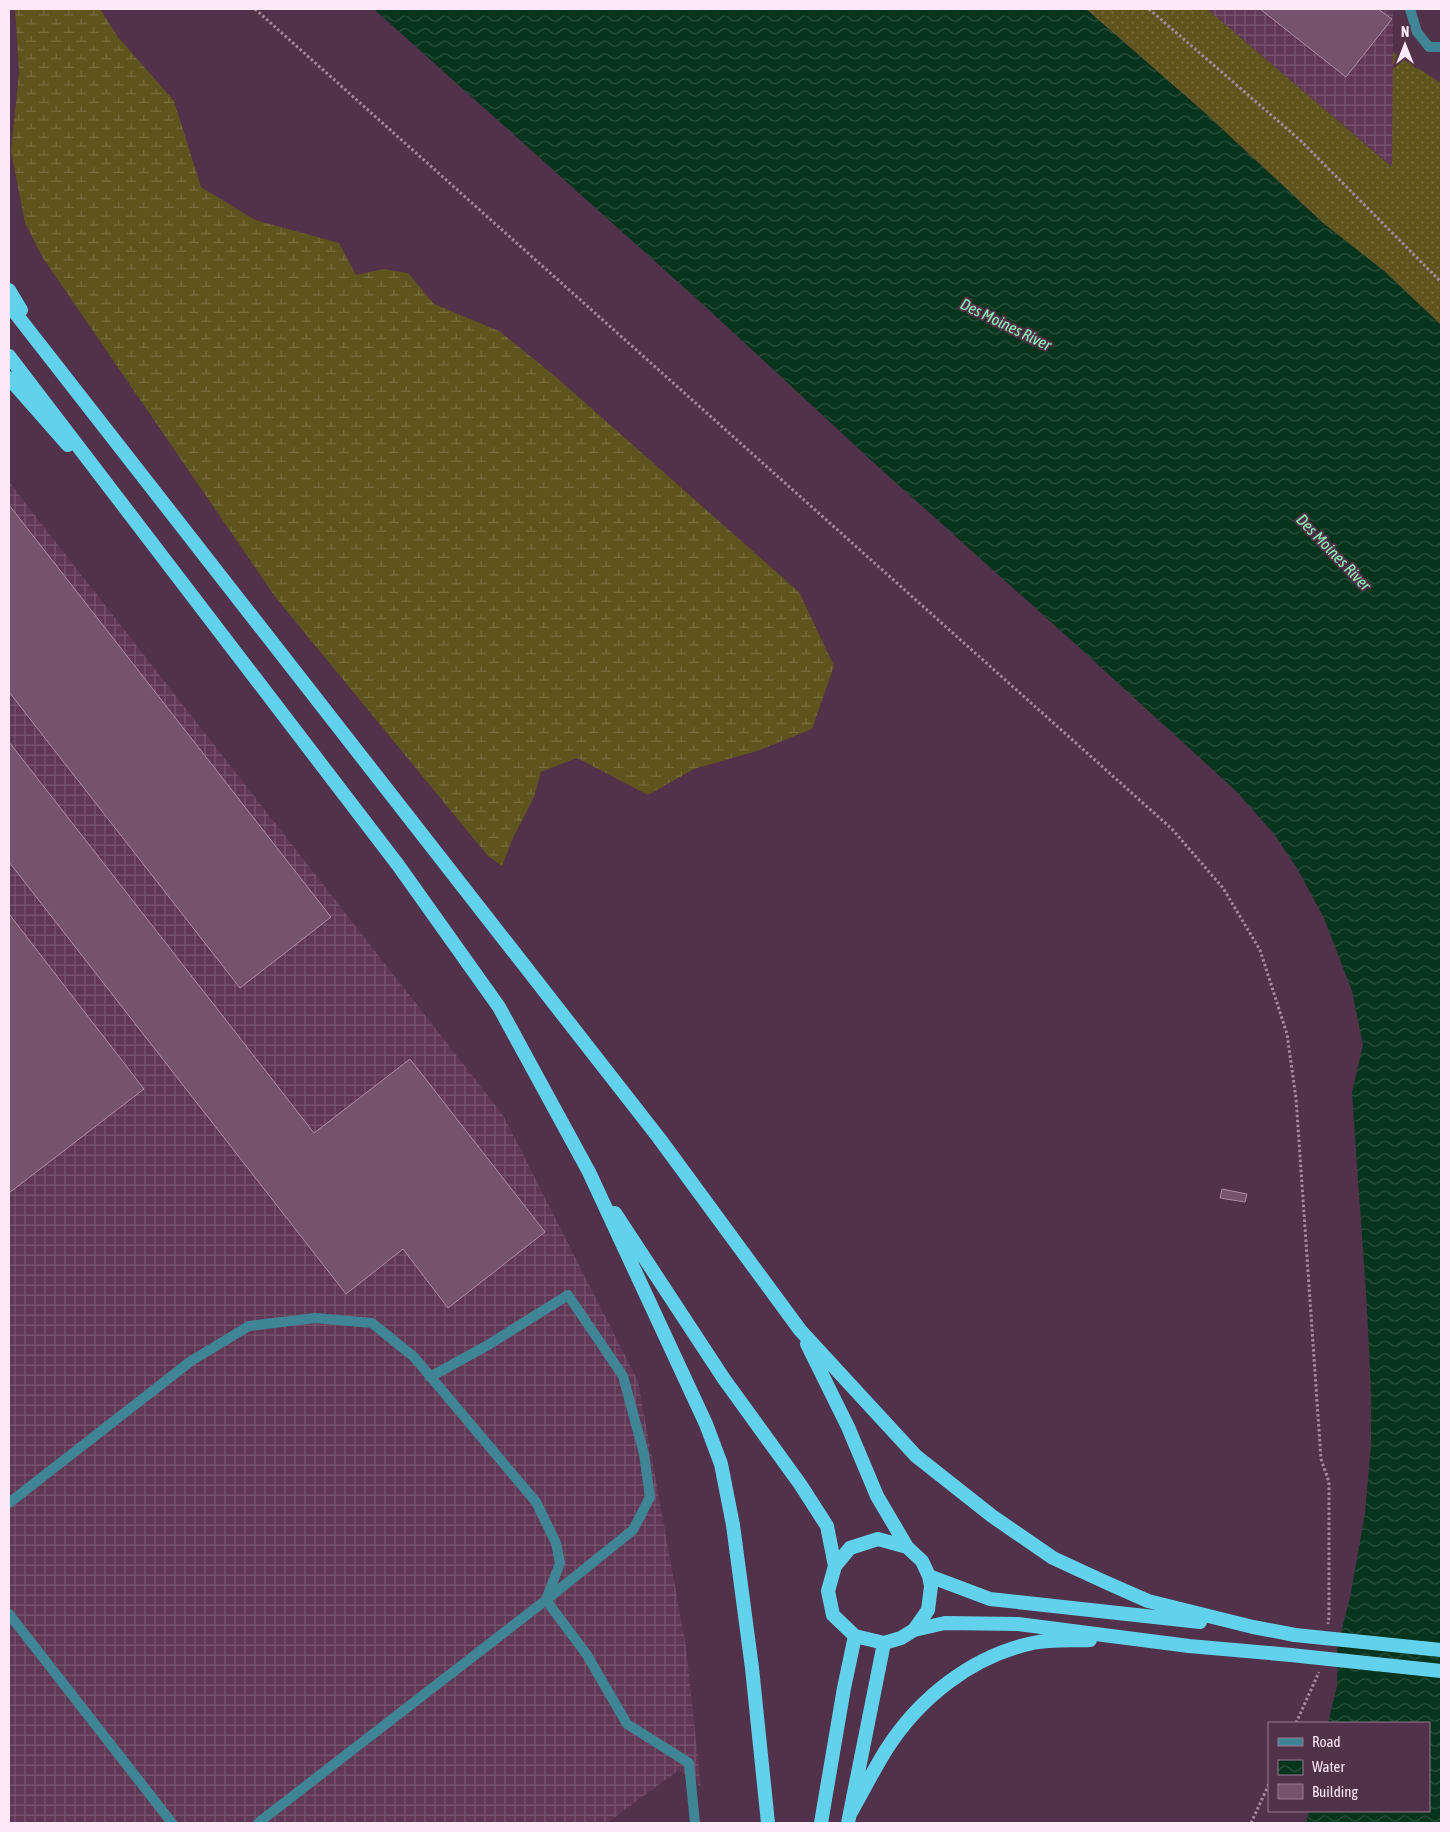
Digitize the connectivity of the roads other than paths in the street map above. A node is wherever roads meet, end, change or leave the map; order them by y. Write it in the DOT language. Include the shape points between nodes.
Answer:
graph roads {
  1 [pos="1410,9"];
  2 [pos="1441,47"];
  3 [pos="9,290"];
  4 [pos="9,304"];
  5 [pos="9,356"];
  6 [pos="54,364"];
  7 [pos="9,378"];
  8 [pos="146,533"];
  9 [pos="589,1172"];
  10 [pos="800,1330"];
  11 [pos="430,1377"];
  12 [pos="9,1502"];
  13 [pos="907,1547"];
  14 [pos="834,1566"];
  15 [pos="929,1576"];
  16 [pos="546,1600"];
  17 [pos="9,1614"];
  18 [pos="1252,1627"];
  19 [pos="914,1630"];
  20 [pos="855,1636"];
  21 [pos="1132,1639"];
  22 [pos="884,1643"];
  23 [pos="1441,1650"];
  24 [pos="1441,1671"];
  25 [pos="849,1818"];
  26 [pos="172,1823"];
  27 [pos="258,1823"];
  28 [pos="696,1823"];
  29 [pos="768,1823"];
  30 [pos="821,1823"];
  1 -- 2 [label="street" via="1417,32 1429,47"];
  3 -- 6 [label="highway"];
  4 -- 6 [label="highway"];
  5 -- 8 [label="highway"];
  6 -- 10 [label="highway" via="659,1138"];
  7 -- 8 [label="highway"];
  8 -- 9 [label="highway" via="398,865 499,1007"];
  9 -- 14 [label="highway" via="724,1379 827,1526"];
  9 -- 29 [label="highway" via="706,1424 721,1464 752,1668"];
  10 -- 13 [label="highway" via="848,1427 877,1496"];
  10 -- 18 [label="highway" via="916,1456 992,1516 1053,1558 1148,1601"];
  11 -- 12 [label="street" via="414,1357 372,1323 315,1318 249,1326 191,1361"];
  11 -- 16 [label="street" via="536,1502 556,1543 560,1563"];
  11 -- 16 [label="street" via="568,1295 623,1376 644,1454 650,1498 634,1530"];
  13 -- 14 [label="highway" via="878,1539 850,1548"];
  13 -- 15 [label="highway" via="922,1561"];
  14 -- 20 [label="highway" via="828,1591 834,1615"];
  15 -- 18 [label="highway" via="990,1599"];
  15 -- 19 [label="highway" via="928,1610"];
  16 -- 27 [label="street"];
  16 -- 28 [label="street" via="587,1655 627,1724 689,1762"];
  17 -- 26 [label="street"];
  18 -- 23 [label="highway, bridge" via="1295,1635"];
  19 -- 21 [label="highway" via="945,1623 1018,1624"];
  19 -- 22 [label="highway"];
  20 -- 22 [label="highway"];
  20 -- 30 [label="highway"];
  21 -- 24 [label="highway, bridge"];
  21 -- 25 [label="highway" via="1034,1642 998,1653 964,1671 917,1709 886,1749"];
  22 -- 25 [label="highway"];
}
